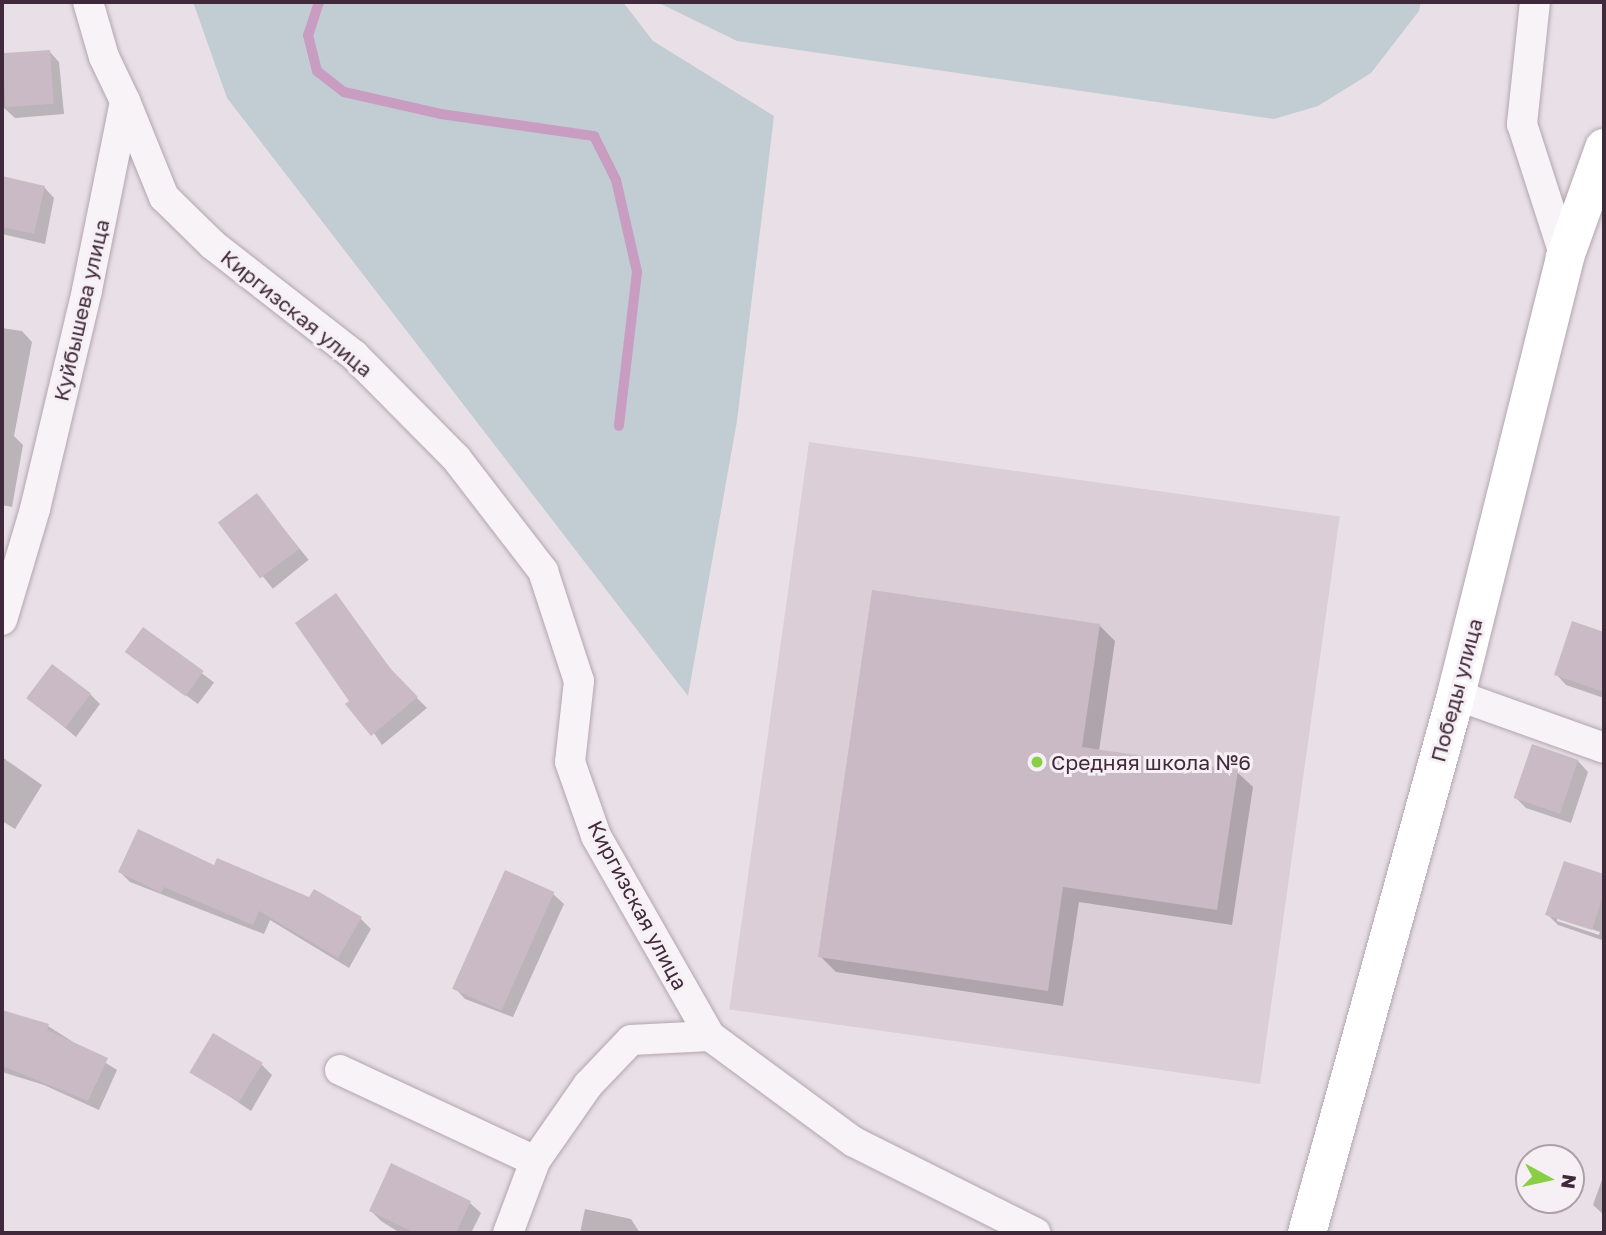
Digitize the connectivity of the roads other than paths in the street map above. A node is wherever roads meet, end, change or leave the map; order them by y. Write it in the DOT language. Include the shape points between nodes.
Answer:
graph roads {
  1 [pos="88,2"];
  2 [pos="1535,2"];
  3 [pos="125,101"];
  4 [pos="1604,148"];
  5 [pos="1564,257"];
  6 [pos="2,620"];
  7 [pos="1456,695"];
  8 [pos="1604,748"];
  9 [pos="710,1036"];
  10 [pos="340,1070"];
  11 [pos="535,1161"];
  12 [pos="508,1233"];
  13 [pos="1036,1233"];
  14 [pos="1307,1233"];
  1 -- 3 [label="street" via="104,57"];
  2 -- 5 [label="street" via="1522,124"];
  3 -- 6 [label="street, Куйбышева улица" via="41,483"];
  3 -- 9 [label="street, Киргизская улица" via="164,197 213,245 354,355 456,458 542,571 579,681 570,762 596,836"];
  4 -- 5 [label="street, Победы улица"];
  5 -- 7 [label="street, Победы улица"];
  7 -- 8 [label="street"];
  7 -- 14 [label="street, Победы улица"];
  9 -- 11 [label="street" via="631,1041 588,1085"];
  9 -- 13 [label="street, Киргизская улица" via="854,1142"];
  10 -- 11 [label="street"];
  11 -- 12 [label="street"];
}
